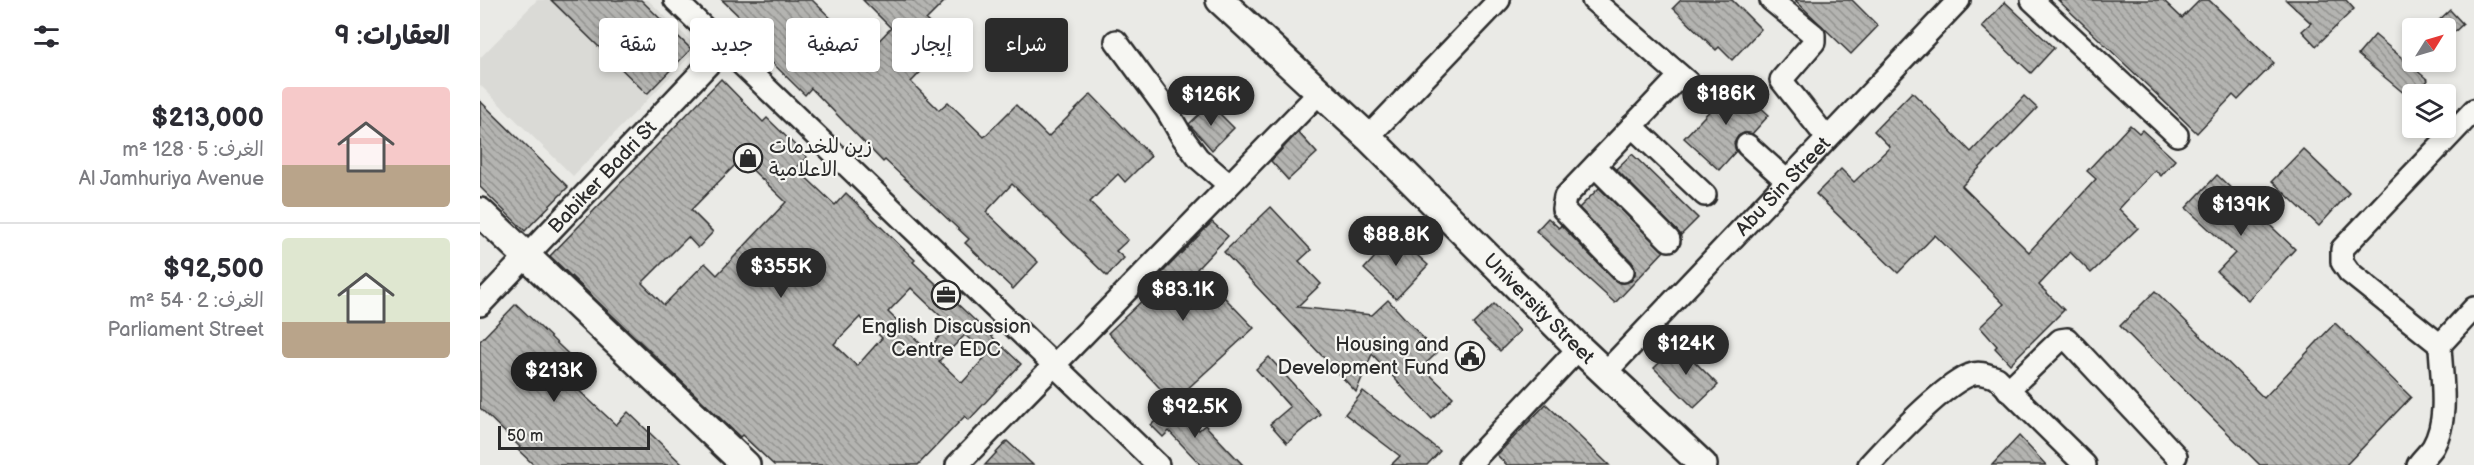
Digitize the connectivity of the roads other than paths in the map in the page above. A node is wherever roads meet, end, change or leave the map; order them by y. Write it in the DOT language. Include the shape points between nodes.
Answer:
graph roads {
  1 [pos="675,0"];
  2 [pos="1220,0"];
  3 [pos="1499,0"];
  4 [pos="1593,0"];
  5 [pos="1771,0"];
  6 [pos="1959,0"];
  7 [pos="2032,0"];
  8 [pos="693,18"];
  9 [pos="1116,41"];
  10 [pos="701,72"];
  11 [pos="747,72"];
  12 [pos="1680,76"];
  13 [pos="1698,91"];
  14 [pos="1319,93"];
  15 [pos="2474,110"];
  16 [pos="1632,126"];
  17 [pos="2177,135"];
  18 [pos="1368,137"];
  19 [pos="1827,138"];
  20 [pos="1747,145"];
  21 [pos="1595,166"];
  22 [pos="1787,181"];
  23 [pos="1229,185"];
  24 [pos="1705,195"];
  25 [pos="480,212"];
  26 [pos="1669,240"];
  27 [pos="526,256"];
  28 [pos="1623,271"];
  29 [pos="480,305"];
  30 [pos="2474,308"];
  31 [pos="2440,345"];
  32 [pos="1580,348"];
  33 [pos="1053,366"];
  34 [pos="1605,373"];
  35 [pos="2008,390"];
  36 [pos="2176,462"];
  37 [pos="746,465"];
  38 [pos="957,465"];
  39 [pos="1158,465"];
  40 [pos="1469,465"];
  41 [pos="1703,465"];
  42 [pos="1869,465"];
  43 [pos="2085,465"];
  44 [pos="2418,465"];
  1 -- 8 [label="street"];
  2 -- 14 [label="main road, University Street"];
  3 -- 18 [label="street"];
  4 -- 12 [label="street"];
  5 -- 19 [label="street" via="1814,35 1814,42 1781,80"];
  6 -- 19 [label="street, Abu Sin Street"];
  7 -- 17 [label="street"];
  9 -- 23 [label="street" via="1198,158"];
  10 -- 27 [label="street, Babiker Badri St"];
  11 -- 33 [label="street"];
  12 -- 13 [label="street"];
  12 -- 16 [label="street"];
  14 -- 18 [label="main road, University Street"];
  14 -- 23 [label="street"];
  15 -- 31 [label="street" via="2342,249 2342,262 2349,272"];
  16 -- 21 [label="street"];
  16 -- 24 [label="street"];
  18 -- 32 [label="main road, University Street"];
  19 -- 22 [label="street, Abu Sin Street"];
  20 -- 22 [label="street"];
  21 -- 26 [label="street"];
  21 -- 28 [label="street" via="1566,197 1563,209"];
  22 -- 34 [label="street, Abu Sin Street"];
  23 -- 33 [label="street"];
  25 -- 27 [label="main road"];
  27 -- 29 [label="street, Babiker Badri St"];
  27 -- 37 [label="main road"];
  30 -- 31 [label="street"];
  31 -- 44 [label="street" via="2444,394 2439,431 2433,447"];
  32 -- 34 [label="main road, University Street"];
  32 -- 40 [label="street"];
  33 -- 38 [label="street"];
  33 -- 39 [label="street"];
  34 -- 41 [label="main road, University Street"];
  35 -- 36 [label="street" via="2060,340 2067,339"];
  35 -- 42 [label="street" via="1997,378 1983,373 1970,375 1938,397"];
  35 -- 43 [label="street"];
}
